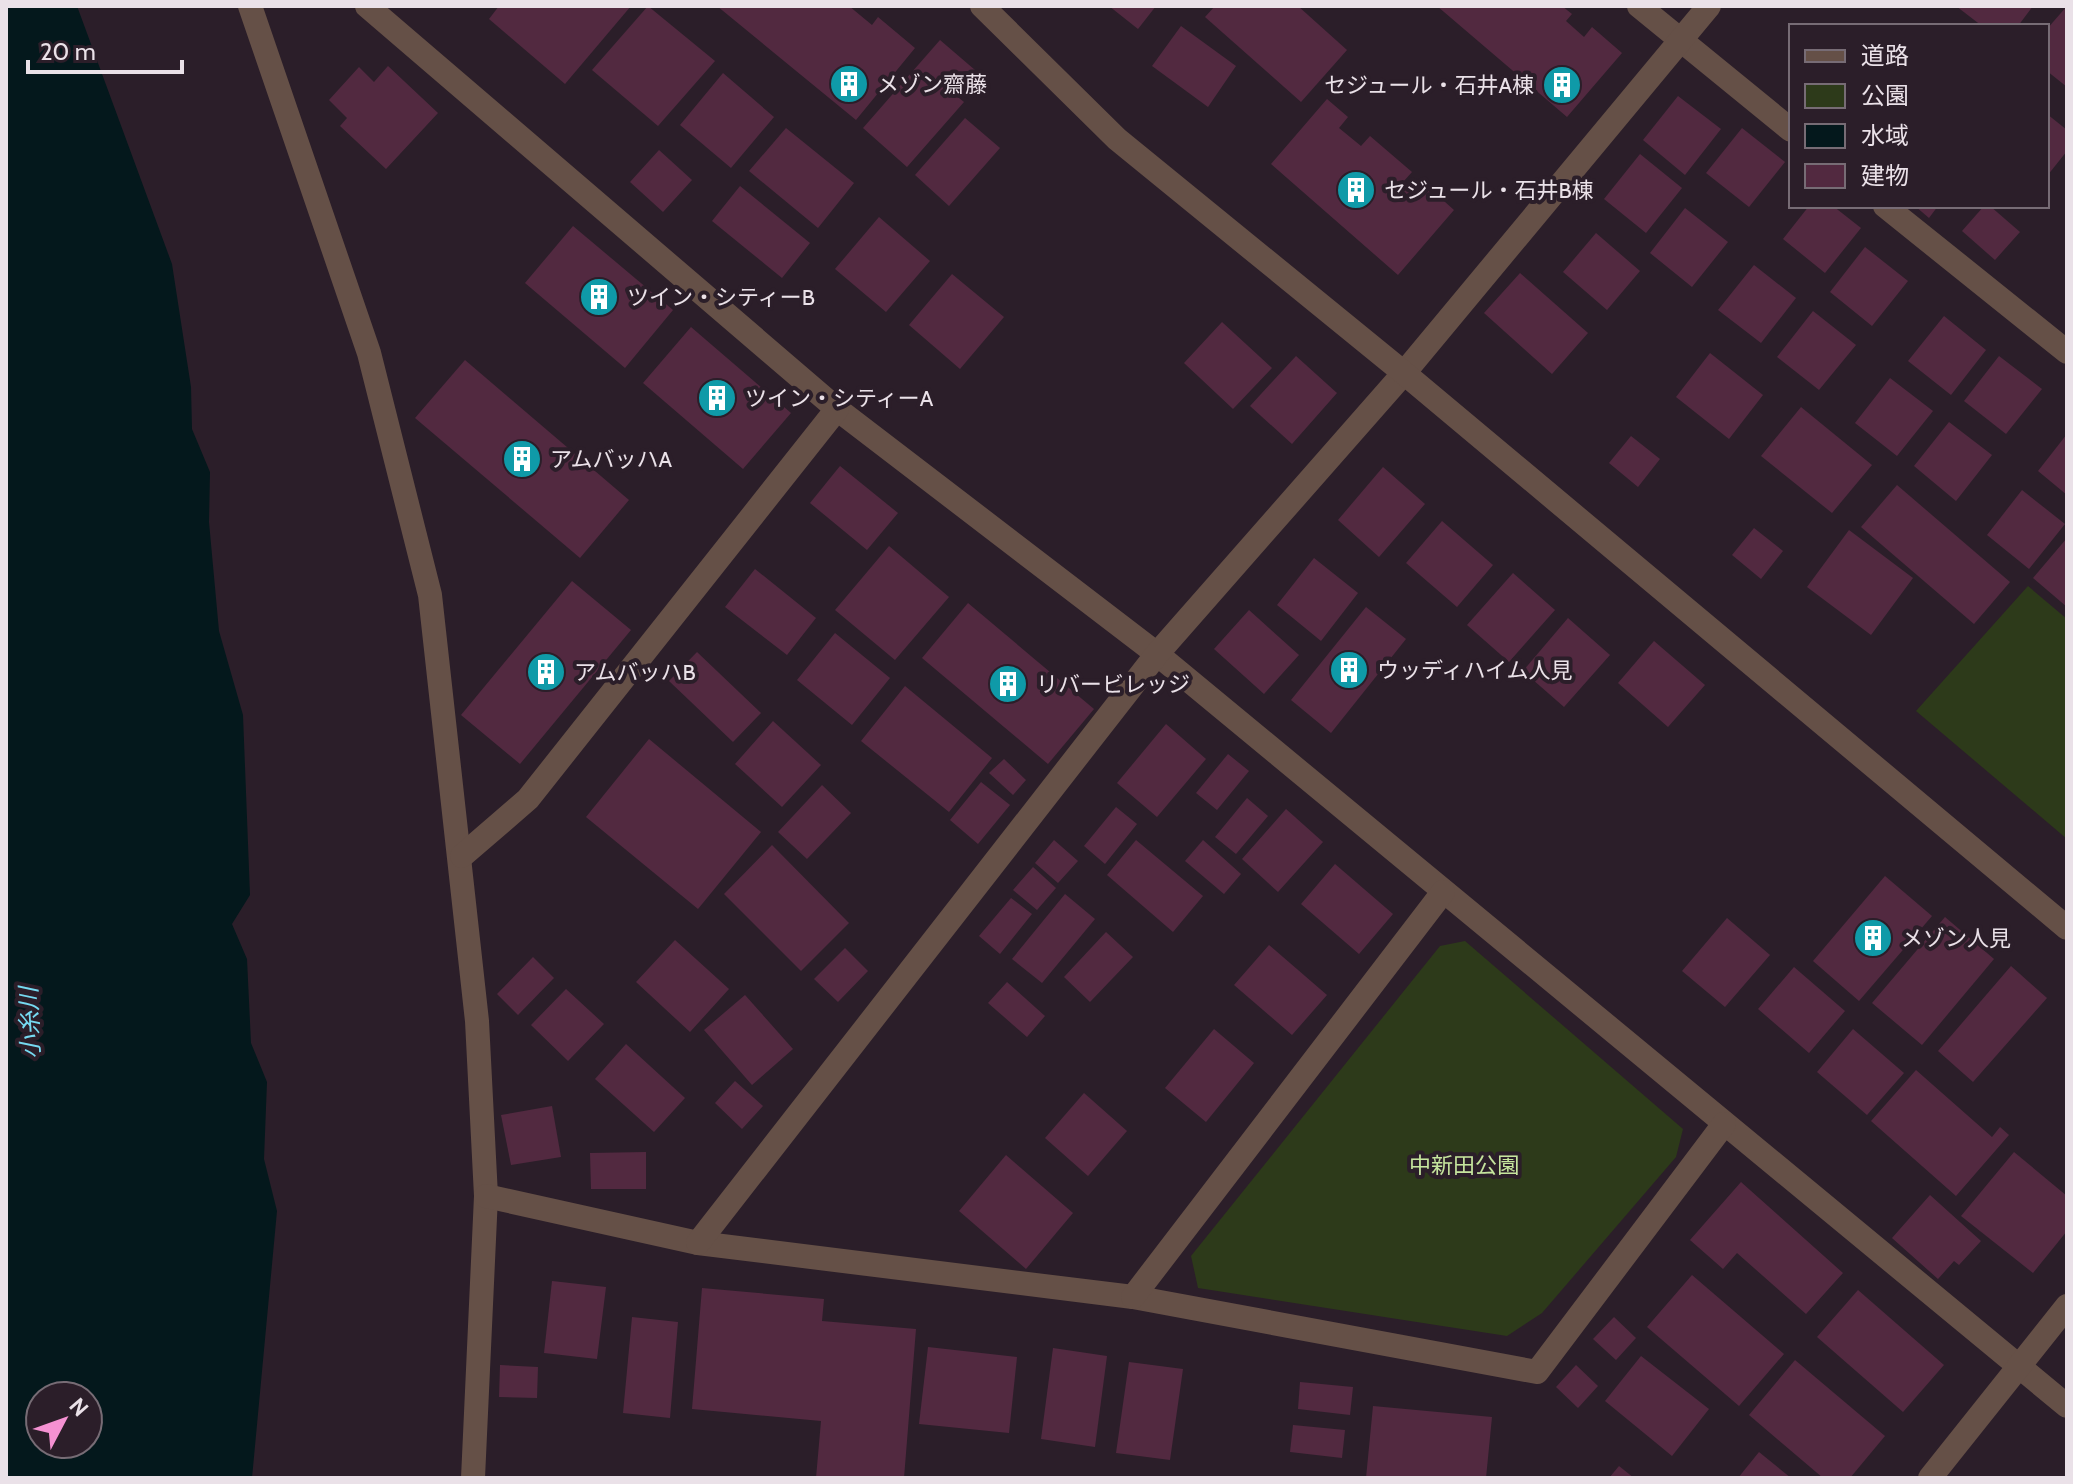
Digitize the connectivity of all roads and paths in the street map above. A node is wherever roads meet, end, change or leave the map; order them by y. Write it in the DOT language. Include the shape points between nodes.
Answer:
graph roads {
  1 [pos="250,6"];
  2 [pos="367,6"];
  3 [pos="982,6"];
  4 [pos="1639,6"];
  5 [pos="1709,6"];
  6 [pos="1679,41"];
  7 [pos="1789,128"];
  8 [pos="1887,208"];
  9 [pos="2067,352"];
  10 [pos="1404,373"];
  11 [pos="837,409"];
  12 [pos="1157,654"];
  13 [pos="462,856"];
  14 [pos="1443,892"];
  15 [pos="2067,928"];
  16 [pos="1724,1124"];
  17 [pos="486,1196"];
  18 [pos="698,1243"];
  19 [pos="1133,1297"];
  20 [pos="2067,1306"];
  21 [pos="2019,1365"];
  22 [pos="2067,1406"];
  23 [pos="473,1478"];
  24 [pos="1930,1478"];
  1 -- 13 [label="street" via="369,353 430,595"];
  2 -- 11 [label="street"];
  3 -- 10 [label="street" via="1117,139"];
  4 -- 6 [label="street"];
  5 -- 6 [label="street"];
  6 -- 7 [label="street"];
  6 -- 10 [label="street"];
  8 -- 9 [label="street"];
  10 -- 12 [label="street"];
  10 -- 15 [label="street"];
  11 -- 12 [label="street"];
  11 -- 13 [label="street" via="528,799"];
  12 -- 14 [label="street"];
  12 -- 18 [label="street"];
  13 -- 17 [label="street"];
  14 -- 16 [label="street"];
  14 -- 19 [label="street"];
  16 -- 19 [label="street" via="1537,1372"];
  16 -- 21 [label="street"];
  17 -- 18 [label="street"];
  17 -- 23 [label="street"];
  18 -- 19 [label="street"];
  20 -- 21 [label="street"];
  21 -- 22 [label="street"];
  21 -- 24 [label="street"];
}
